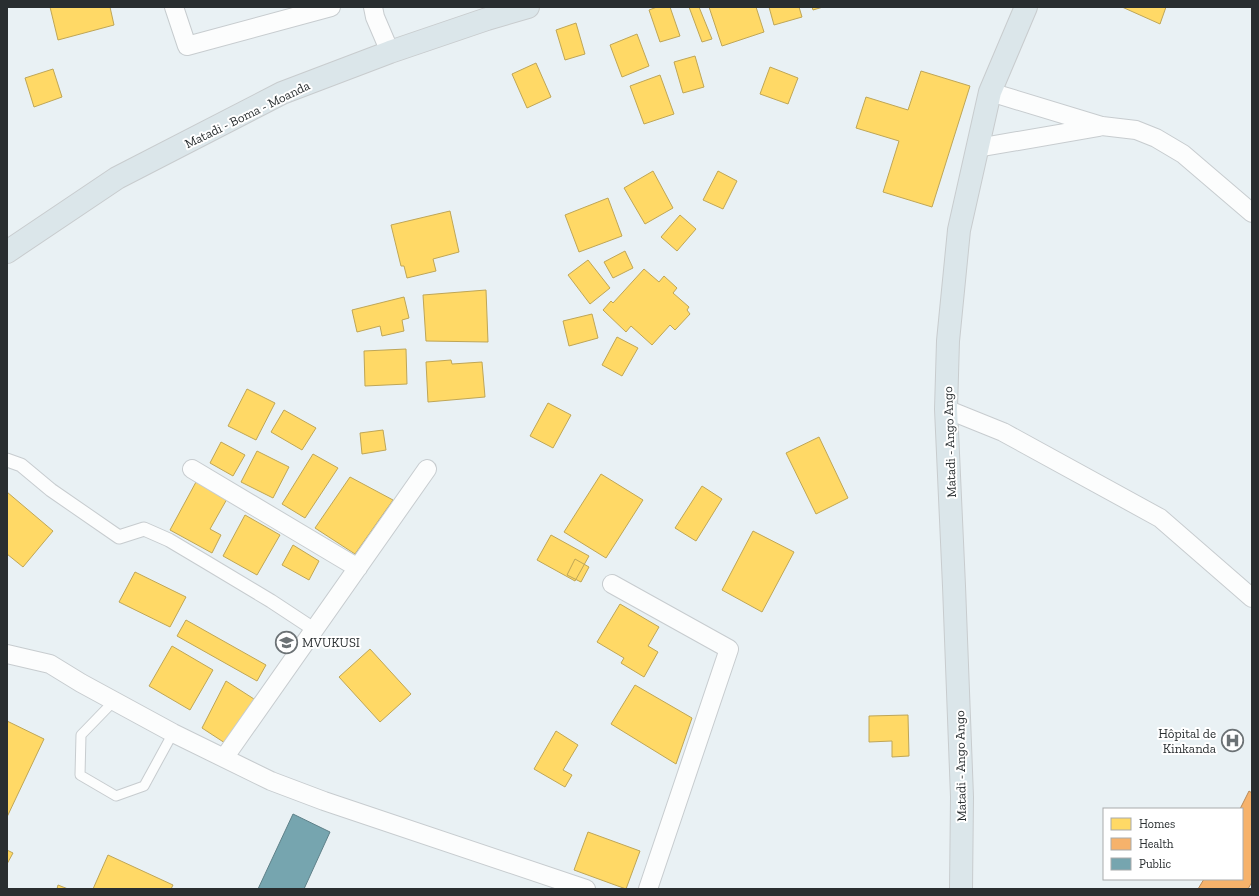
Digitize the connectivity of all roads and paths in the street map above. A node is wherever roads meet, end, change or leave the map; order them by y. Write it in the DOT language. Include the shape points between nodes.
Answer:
graph roads {
  1 [pos="174,7"];
  2 [pos="331,7"];
  3 [pos="373,7"];
  4 [pos="528,7"];
  5 [pos="1026,7"];
  6 [pos="484,13"];
  7 [pos="390,52"];
  8 [pos="990,92"];
  9 [pos="1102,126"];
  10 [pos="977,148"];
  11 [pos="1252,213"];
  12 [pos="7,252"];
  13 [pos="946,409"];
  14 [pos="7,460"];
  15 [pos="427,469"];
  16 [pos="192,470"];
  17 [pos="358,568"];
  18 [pos="612,584"];
  19 [pos="1252,598"];
  20 [pos="315,630"];
  21 [pos="7,654"];
  22 [pos="114,701"];
  23 [pos="173,733"];
  24 [pos="224,758"];
  25 [pos="586,889"];
  26 [pos="648,889"];
  27 [pos="961,889"];
  1 -- 2 [label="street" via="187,46"];
  3 -- 7 [label="street"];
  4 -- 6 [label="highway, Matadi - Boma - Moanda"];
  5 -- 8 [label="highway, Matadi - Ango Ango"];
  6 -- 7 [label="highway, Matadi - Boma - Moanda"];
  7 -- 12 [label="highway, Matadi - Boma - Moanda" via="282,94 117,178"];
  8 -- 9 [label="street"];
  8 -- 10 [label="highway, Matadi - Ango Ango"];
  9 -- 10 [label="street"];
  9 -- 11 [label="street" via="1136,130 1156,138 1183,154"];
  10 -- 13 [label="highway, Matadi - Ango Ango" via="959,230 948,341"];
  13 -- 19 [label="street" via="1003,432 1160,518"];
  13 -- 27 [label="highway, Matadi - Ango Ango" via="962,782"];
  14 -- 20 [label="street" via="21,465 51,490 119,537 144,529 169,540"];
  15 -- 17 [label="street"];
  16 -- 17 [label="street"];
  17 -- 20 [label="street"];
  18 -- 26 [label="street" via="729,649"];
  20 -- 24 [label="street"];
  21 -- 22 [label="street" via="50,664"];
  22 -- 23 [label="street"];
  22 -- 23 [label="lane" via="81,735 80,775 116,796 144,786"];
  23 -- 24 [label="street"];
  24 -- 25 [label="street" via="271,781 324,801"];
}
